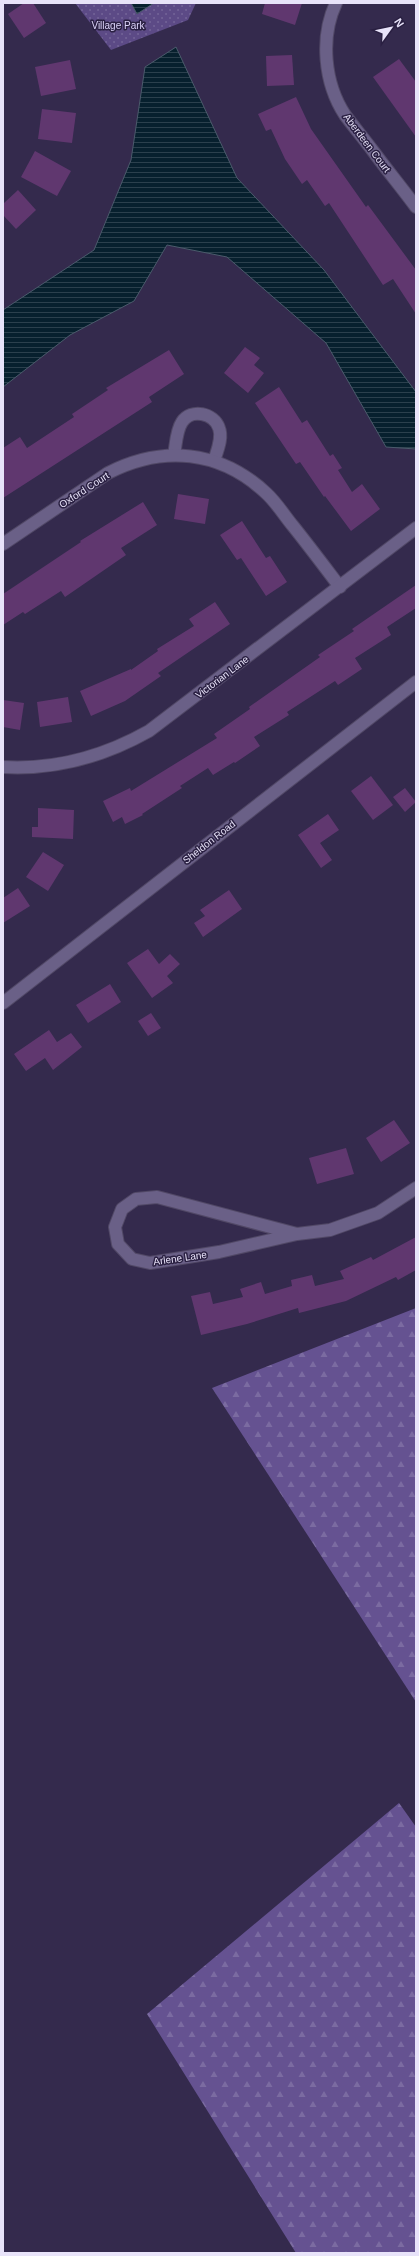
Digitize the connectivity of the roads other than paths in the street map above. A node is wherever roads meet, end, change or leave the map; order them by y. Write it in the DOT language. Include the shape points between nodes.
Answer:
graph roads {
  1 [pos="336,3"];
  2 [pos="416,207"];
  3 [pos="174,455"];
  4 [pos="214,461"];
  5 [pos="416,528"];
  6 [pos="3,544"];
  7 [pos="340,586"];
  8 [pos="416,682"];
  9 [pos="3,767"];
  10 [pos="3,1003"];
  11 [pos="416,1188"];
  12 [pos="297,1234"];
  1 -- 2 [label="street, Aberdeen Court" via="326,51 334,93 344,114"];
  3 -- 4 [label="street, Oxford Court"];
  3 -- 4 [label="street" via="179,428 183,421 189,416 206,415 214,420 220,429"];
  3 -- 6 [label="street, Oxford Court" via="140,460 108,473"];
  4 -- 7 [label="street, Oxford Court" via="244,476 268,494"];
  5 -- 7 [label="street, Victorian Lane"];
  7 -- 9 [label="street, Victorian Lane" via="166,719 130,742 66,764"];
  8 -- 10 [label="street, Sheldon Road"];
  11 -- 12 [label="street, Arlene Lane" via="378,1213 330,1230"];
  12 -- 12 [label="street, Arlene Lane" via="157,1197 136,1199 122,1209 115,1227 118,1244 132,1259 150,1264 219,1252"];
}
